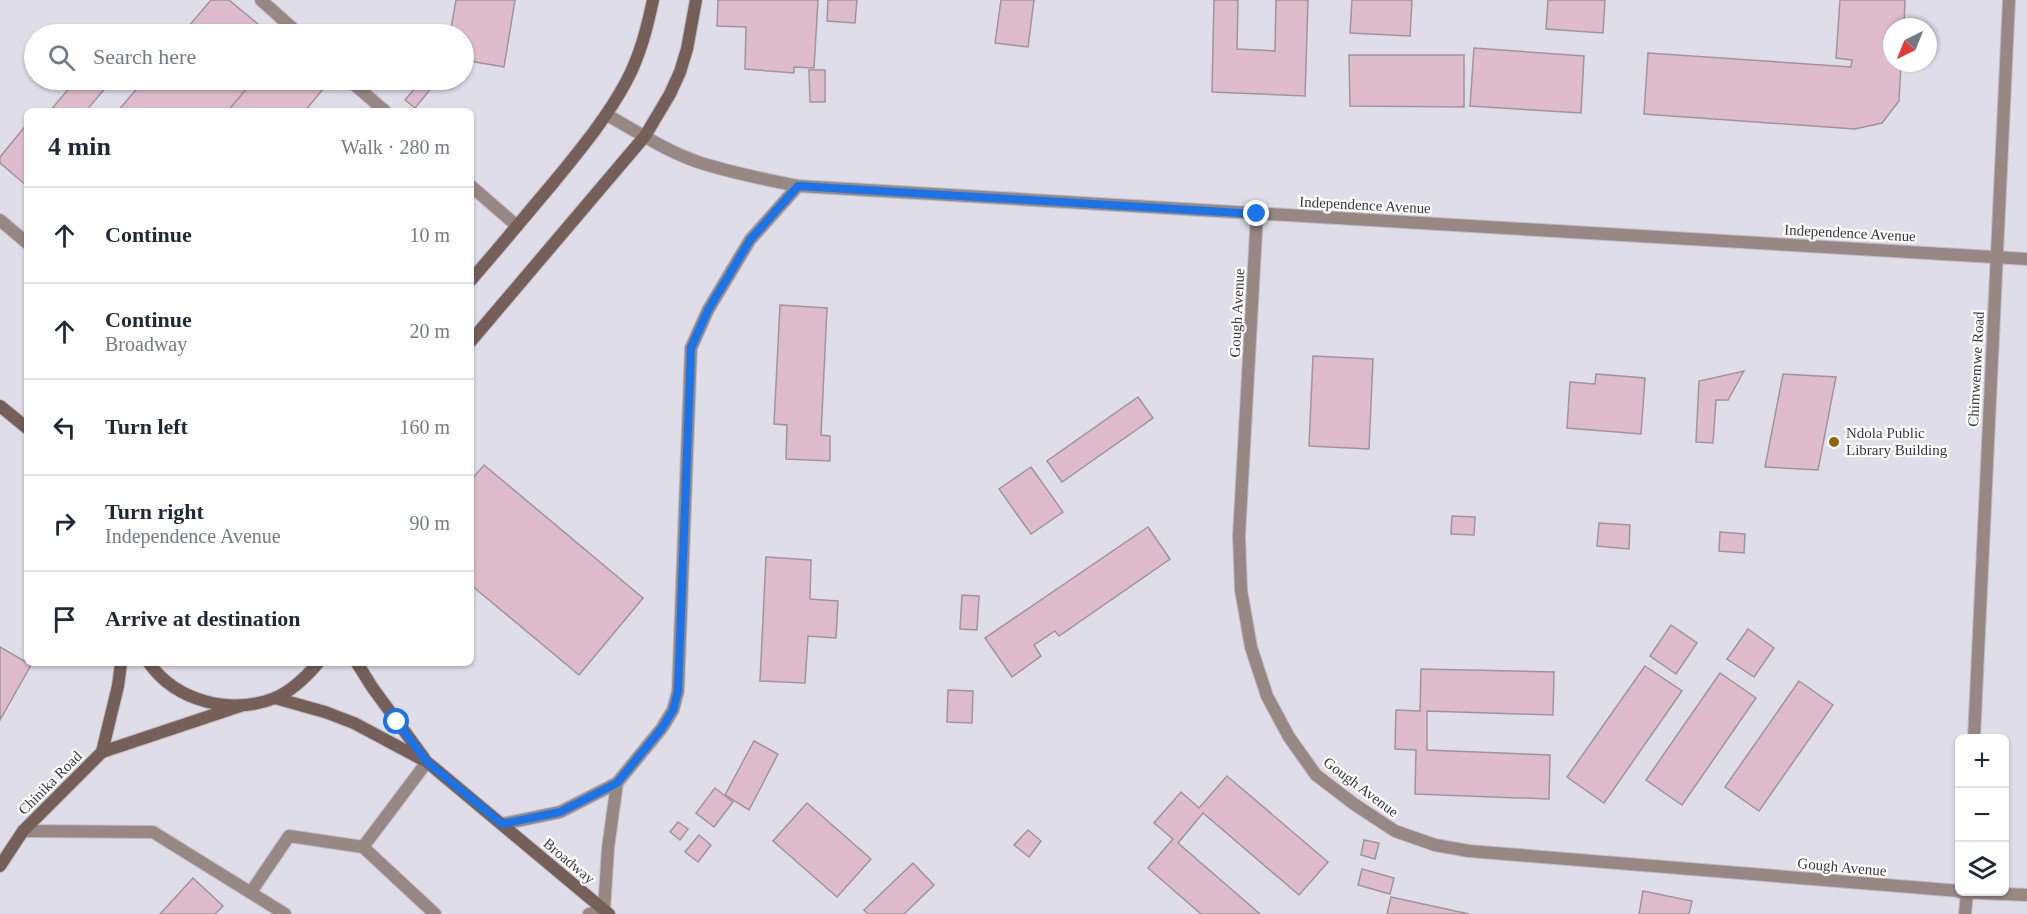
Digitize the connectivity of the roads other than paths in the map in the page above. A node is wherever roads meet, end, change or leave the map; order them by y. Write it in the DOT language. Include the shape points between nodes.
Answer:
graph roads {
  1 [pos="261,0"];
  2 [pos="653,0"];
  3 [pos="696,0"];
  4 [pos="2009,0"];
  5 [pos="288,24"];
  6 [pos="360,90"];
  7 [pos="377,108"];
  8 [pos="607,114"];
  9 [pos="645,136"];
  10 [pos="798,186"];
  11 [pos="474,189"];
  12 [pos="1257,214"];
  13 [pos="0,220"];
  14 [pos="517,226"];
  15 [pos="24,240"];
  16 [pos="1996,257"];
  17 [pos="2027,259"];
  18 [pos="474,276"];
  19 [pos="474,337"];
  20 [pos="0,406"];
  21 [pos="24,426"];
  22 [pos="121,666"];
  23 [pos="152,666"];
  24 [pos="315,666"];
  25 [pos="359,666"];
  26 [pos="275,698"];
  27 [pos="240,706"];
  28 [pos="1974,734"];
  29 [pos="102,752"];
  30 [pos="427,762"];
  31 [pos="617,783"];
  32 [pos="502,824"];
  33 [pos="23,831"];
  34 [pos="363,847"];
  35 [pos="0,866"];
  36 [pos="1955,891"];
  37 [pos="251,892"];
  38 [pos="2009,894"];
  39 [pos="2027,895"];
  40 [pos="1966,896"];
  41 [pos="606,912"];
  42 [pos="285,914"];
  43 [pos="435,914"];
  44 [pos="589,914"];
  45 [pos="1965,914"];
  1 -- 5 [label="street"];
  2 -- 8 [label="main road" via="636,59"];
  3 -- 9 [label="main road" via="680,72"];
  4 -- 16 [label="street, Chimwemwe Road"];
  6 -- 7 [label="street"];
  8 -- 9 [label="street, Independence Avenue"];
  8 -- 14 [label="main road"];
  9 -- 10 [label="street, Independence Avenue" via="695,161"];
  9 -- 19 [label="main road"];
  10 -- 12 [label="street, Independence Avenue"];
  10 -- 31 [label="street" via="750,240 708,310 691,348 678,691 662,728"];
  11 -- 14 [label="street"];
  12 -- 16 [label="street, Independence Avenue"];
  12 -- 36 [label="street, Gough Avenue" via="1239,536 1241,590 1251,647 1267,696 1316,775 1395,831 1469,852"];
  13 -- 15 [label="street"];
  14 -- 18 [label="main road"];
  16 -- 17 [label="street, Independence Avenue"];
  16 -- 28 [label="street, Chimwemwe Road"];
  20 -- 21 [label="main road"];
  22 -- 29 [label="main road"];
  23 -- 27 [label="main road" via="180,692 209,703"];
  24 -- 26 [label="main road" via="302,681"];
  25 -- 30 [label="main road"];
  26 -- 27 [label="main road"];
  26 -- 30 [label="main road" via="354,723"];
  27 -- 29 [label="main road"];
  29 -- 33 [label="main road, Chinika Road"];
  30 -- 32 [label="main road, Broadway"];
  30 -- 34 [label="street"];
  31 -- 32 [label="street" via="560,812"];
  31 -- 41 [label="street" via="608,848"];
  32 -- 41 [label="main road, Broadway"];
  33 -- 35 [label="main road, Chinika Road"];
  33 -- 37 [label="street" via="153,832"];
  34 -- 37 [label="street" via="289,836"];
  34 -- 43 [label="street"];
  37 -- 42 [label="street"];
  38 -- 39 [label="street, Gough Avenue"];
  40 -- 45 [label="street"];
  41 -- 44 [label="street"];
}
